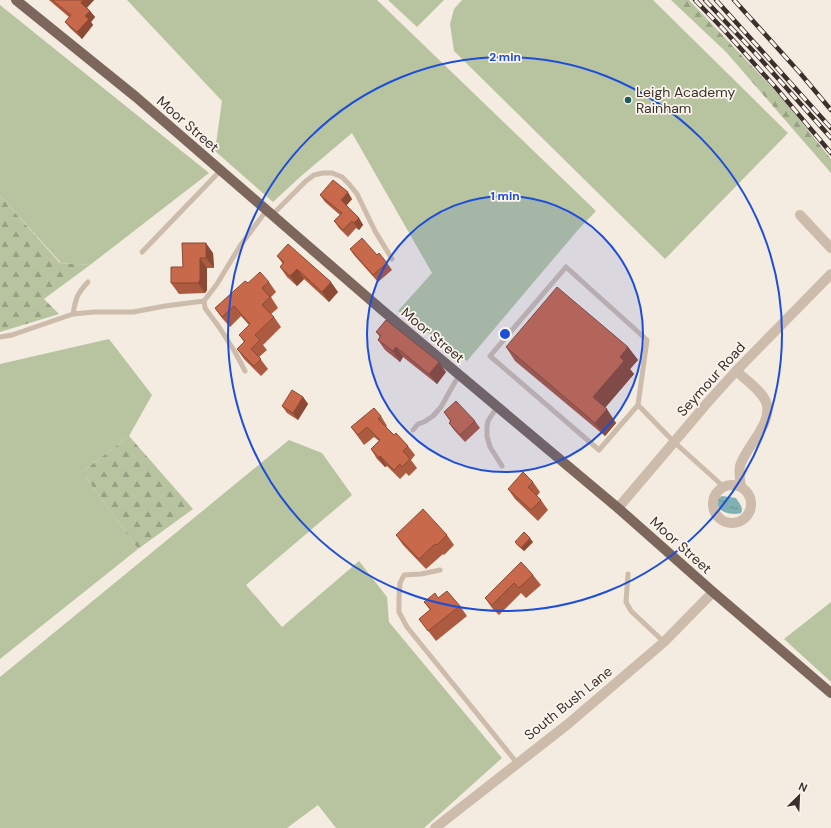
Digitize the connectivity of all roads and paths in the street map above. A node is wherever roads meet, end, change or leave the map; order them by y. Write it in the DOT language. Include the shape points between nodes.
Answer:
graph roads {
  1 [pos="16,0"];
  2 [pos="221,170"];
  3 [pos="269,213"];
  4 [pos="800,215"];
  5 [pos="831,248"];
  6 [pos="142,252"];
  7 [pos="392,259"];
  8 [pos="831,274"];
  9 [pos="88,282"];
  10 [pos="204,301"];
  11 [pos="73,314"];
  12 [pos="0,337"];
  13 [pos="244,371"];
  14 [pos="736,371"];
  15 [pos="459,375"];
  16 [pos="638,405"];
  17 [pos="497,407"];
  18 [pos="413,430"];
  19 [pos="674,442"];
  20 [pos="502,466"];
  21 [pos="724,487"];
  22 [pos="741,487"];
  23 [pos="618,508"];
  24 [pos="440,570"];
  25 [pos="628,574"];
  26 [pos="713,592"];
  27 [pos="664,642"];
  28 [pos="831,693"];
  29 [pos="517,763"];
  30 [pos="435,828"];
  1 -- 2 [label="main road, Moor Street"];
  2 -- 3 [label="main road, Moor Street"];
  2 -- 6 [label="lane"];
  3 -- 7 [label="lane" via="314,175 332,173 350,184"];
  3 -- 10 [label="lane" via="240,246"];
  3 -- 15 [label="main road, Moor Street"];
  4 -- 5 [label="street"];
  8 -- 14 [label="street, Seymour Road"];
  9 -- 11 [label="lane" via="75,300"];
  10 -- 11 [label="lane" via="133,312"];
  10 -- 13 [label="lane" via="205,308 235,352"];
  11 -- 12 [label="lane"];
  14 -- 19 [label="street, Seymour Road"];
  14 -- 22 [label="street" via="759,392 766,402 767,413 765,424 746,451 740,467"];
  15 -- 17 [label="main road, Moor Street"];
  15 -- 18 [label="lane" via="441,407"];
  16 -- 16 [label="lane" via="647,340 566,267 490,356 599,450"];
  16 -- 19 [label="lane"];
  17 -- 20 [label="lane" via="486,427 490,447"];
  17 -- 23 [label="main road, Moor Street"];
  19 -- 21 [label="lane"];
  19 -- 23 [label="street, Seymour Road"];
  21 -- 22 [label="street"];
  21 -- 22 [label="street" via="715,494 713,507 715,514 722,521 732,524 742,521 751,507 749,495"];
  23 -- 26 [label="main road, Moor Street"];
  24 -- 29 [label="lane" via="404,575 400,583 399,612 407,627"];
  25 -- 27 [label="lane" via="626,602 631,611"];
  26 -- 27 [label="street, South Bush Lane"];
  26 -- 28 [label="main road, Moor Street"];
  27 -- 29 [label="street, South Bush Lane" via="568,724"];
  29 -- 30 [label="street, South Bush Lane"];
}
